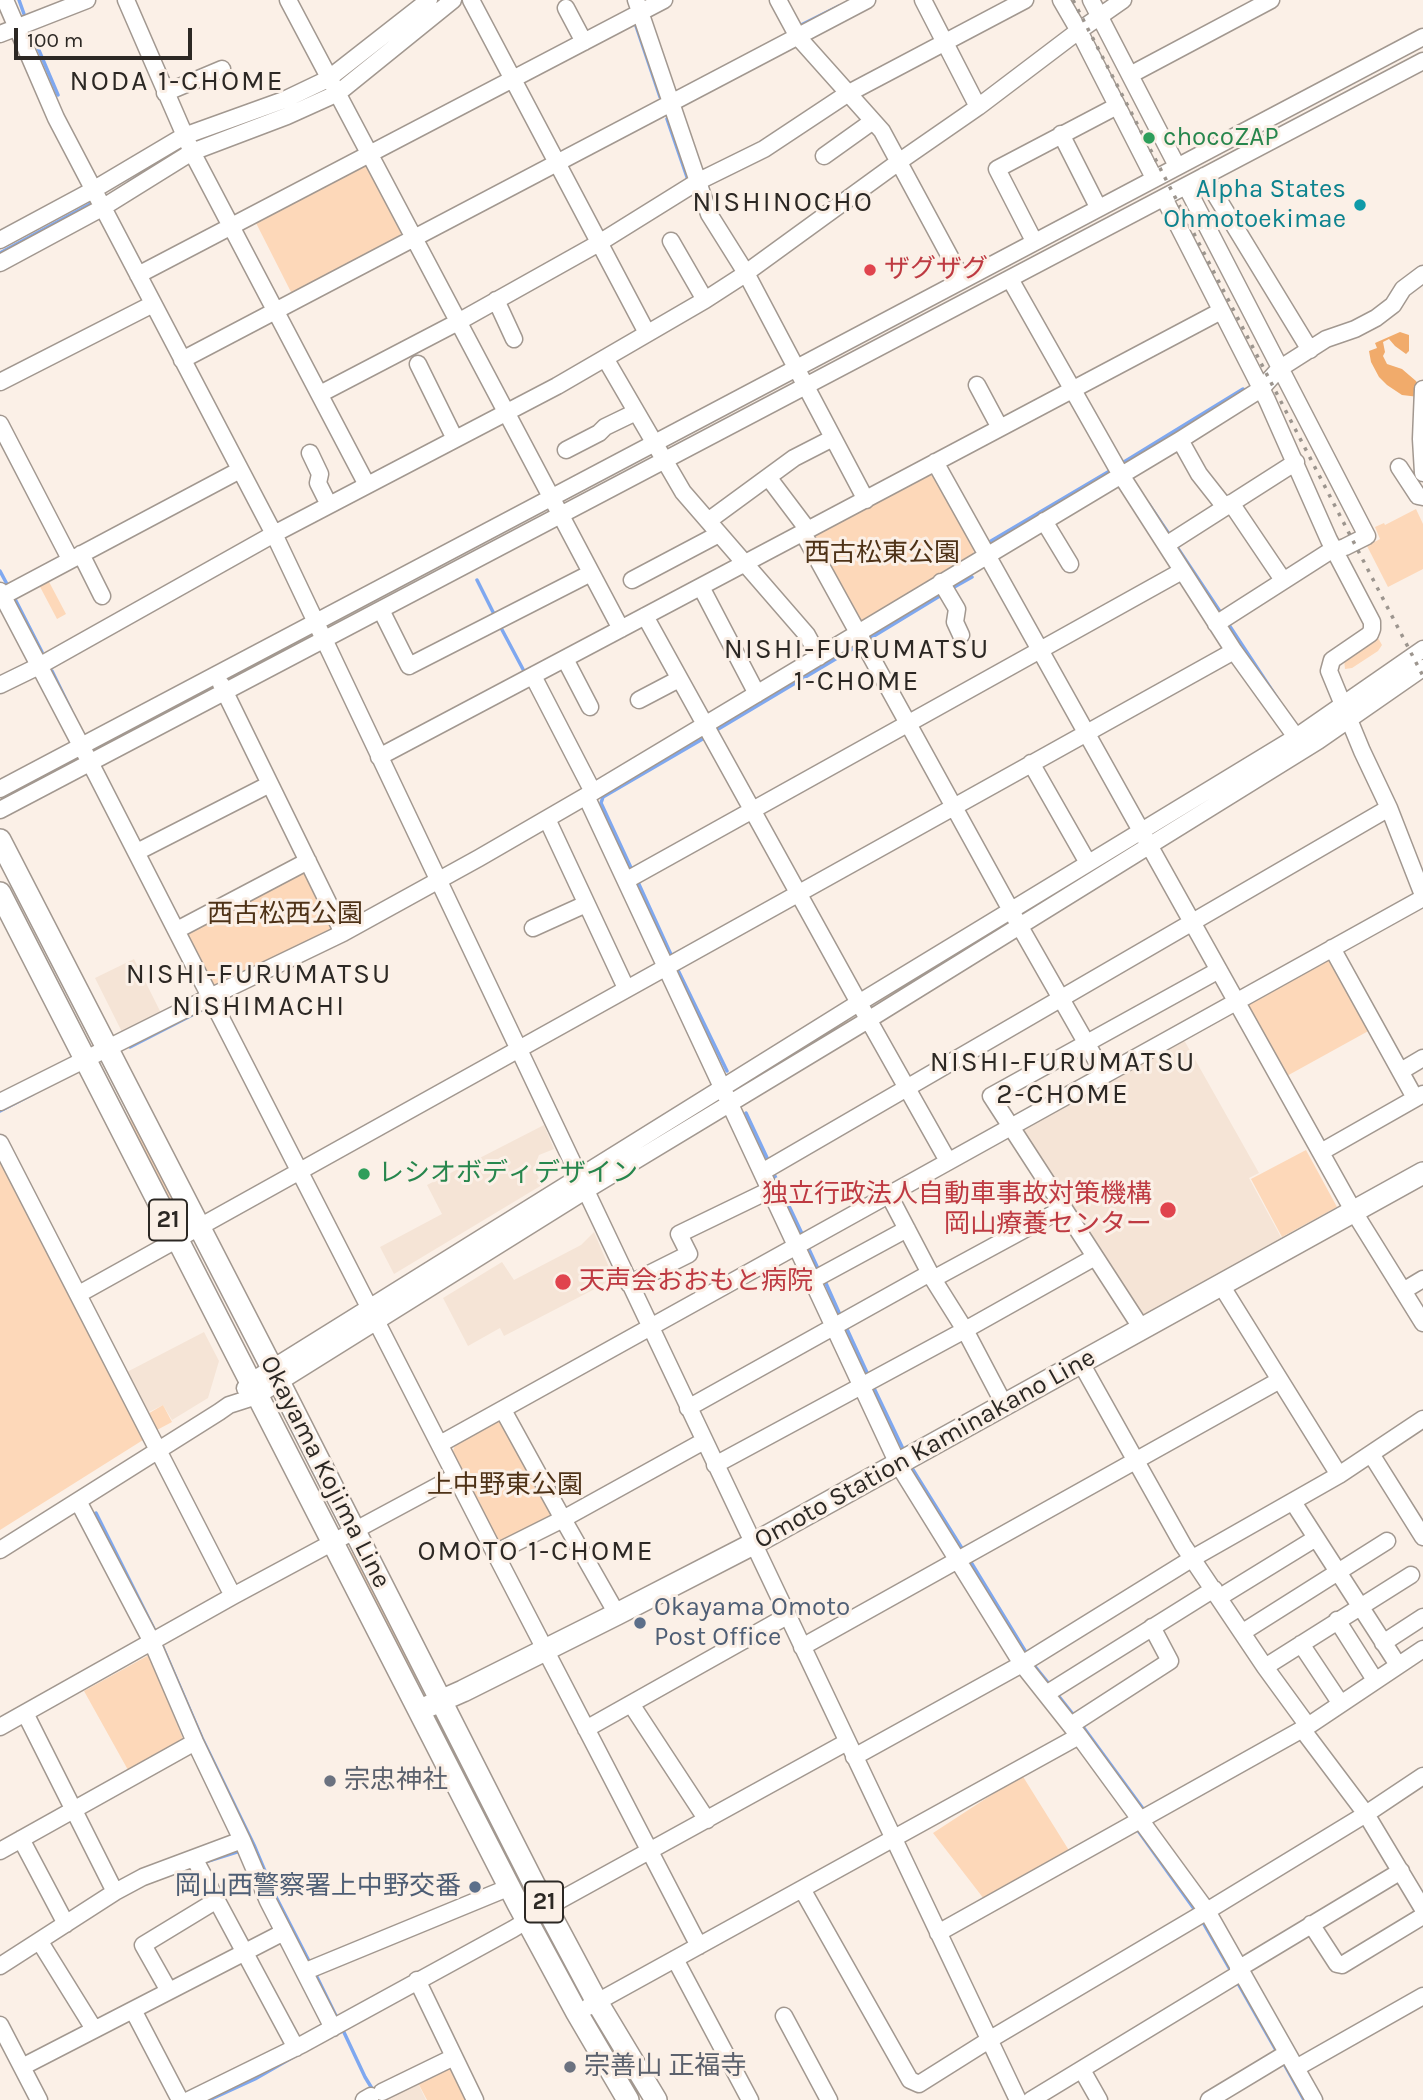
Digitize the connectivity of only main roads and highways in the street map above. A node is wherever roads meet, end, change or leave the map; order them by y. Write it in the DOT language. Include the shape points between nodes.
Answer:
graph roads {
  1 [pos="0,840"];
  2 [pos="0,893"];
  3 [pos="1423,1173"];
  4 [pos="442,1700"];
  5 [pos="419,1710"];
  6 [pos="652,2099"];
  7 [pos="628,2100"];
  1 -- 4 [label="main road, Okayama Kojima Line / 21"];
  2 -- 5 [label="main road, Okayama Kojima Line / 21"];
  3 -- 4 [label="main road, Omoto Station Kaminakano Line" via="753,1544"];
  4 -- 5 [label="main road, Omoto Station Kaminakano Line"];
  4 -- 6 [label="main road, Okayama Kojima Line / 21"];
  5 -- 7 [label="main road, Okayama Kojima Line / 21" via="527,1921"];
}
